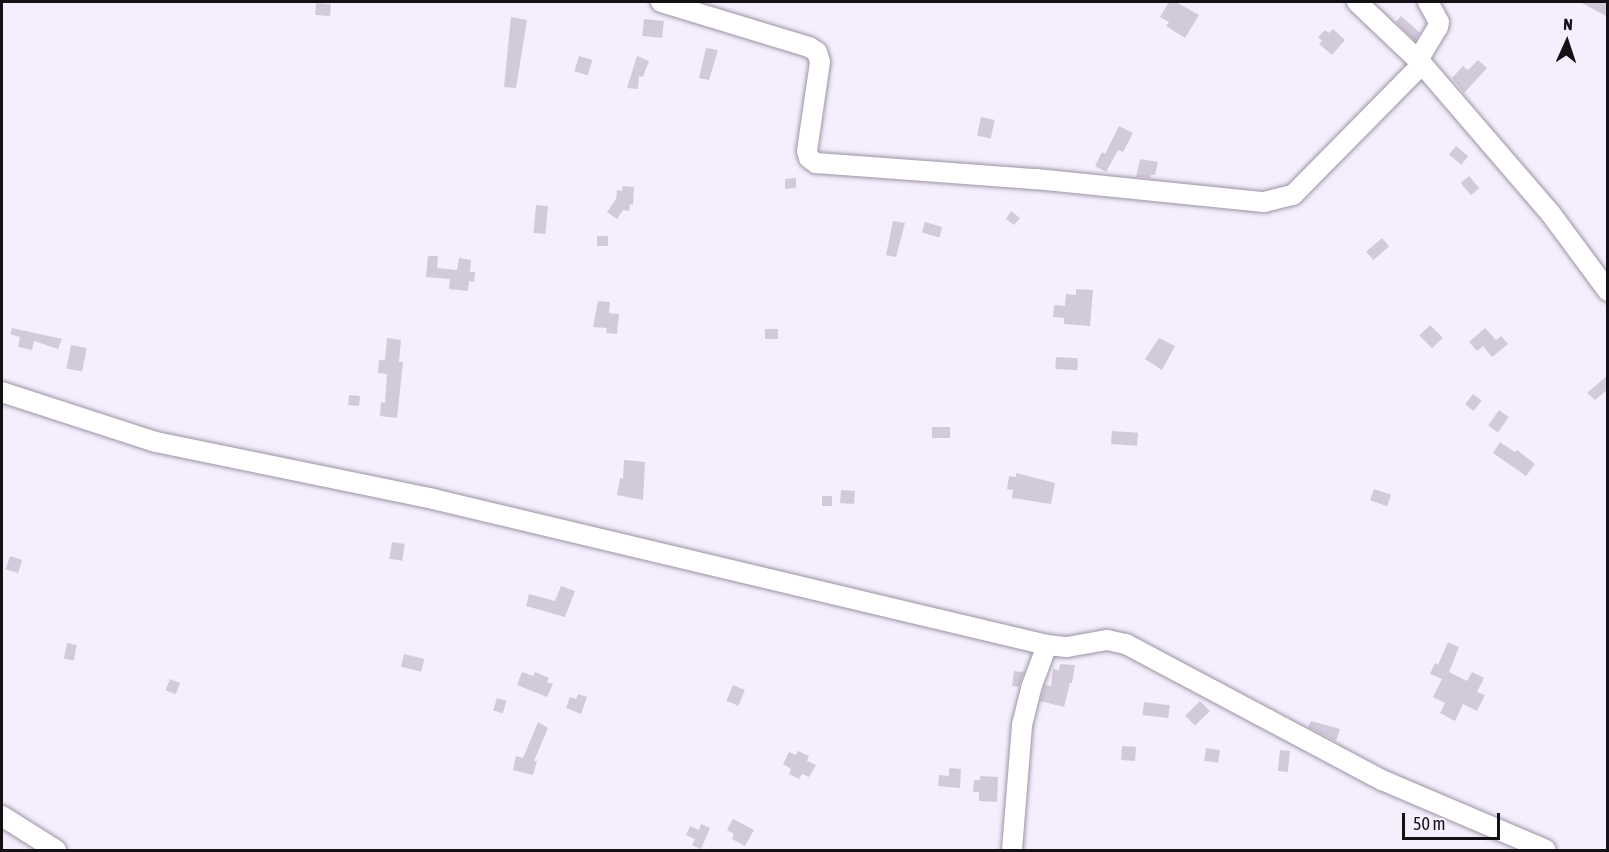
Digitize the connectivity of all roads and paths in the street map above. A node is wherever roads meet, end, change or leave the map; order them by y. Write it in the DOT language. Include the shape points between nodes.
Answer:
graph roads {
  1 [pos="661,2"];
  2 [pos="1357,2"];
  3 [pos="1428,2"];
  4 [pos="1420,62"];
  5 [pos="1608,291"];
  6 [pos="2,392"];
  7 [pos="1047,645"];
  8 [pos="2,816"];
  9 [pos="56,850"];
  10 [pos="1012,850"];
  11 [pos="1546,850"];
  1 -- 4 [label="street" via="817,52 820,62 807,151 816,163 1024,178 1264,202 1293,195"];
  2 -- 4 [label="street"];
  3 -- 4 [label="street" via="1439,22"];
  4 -- 5 [label="street" via="1551,214"];
  6 -- 7 [label="street" via="156,442 433,499"];
  7 -- 10 [label="street" via="1022,725"];
  7 -- 11 [label="street" via="1067,647 1107,640 1126,644 1382,780"];
  8 -- 9 [label="street"];
}
